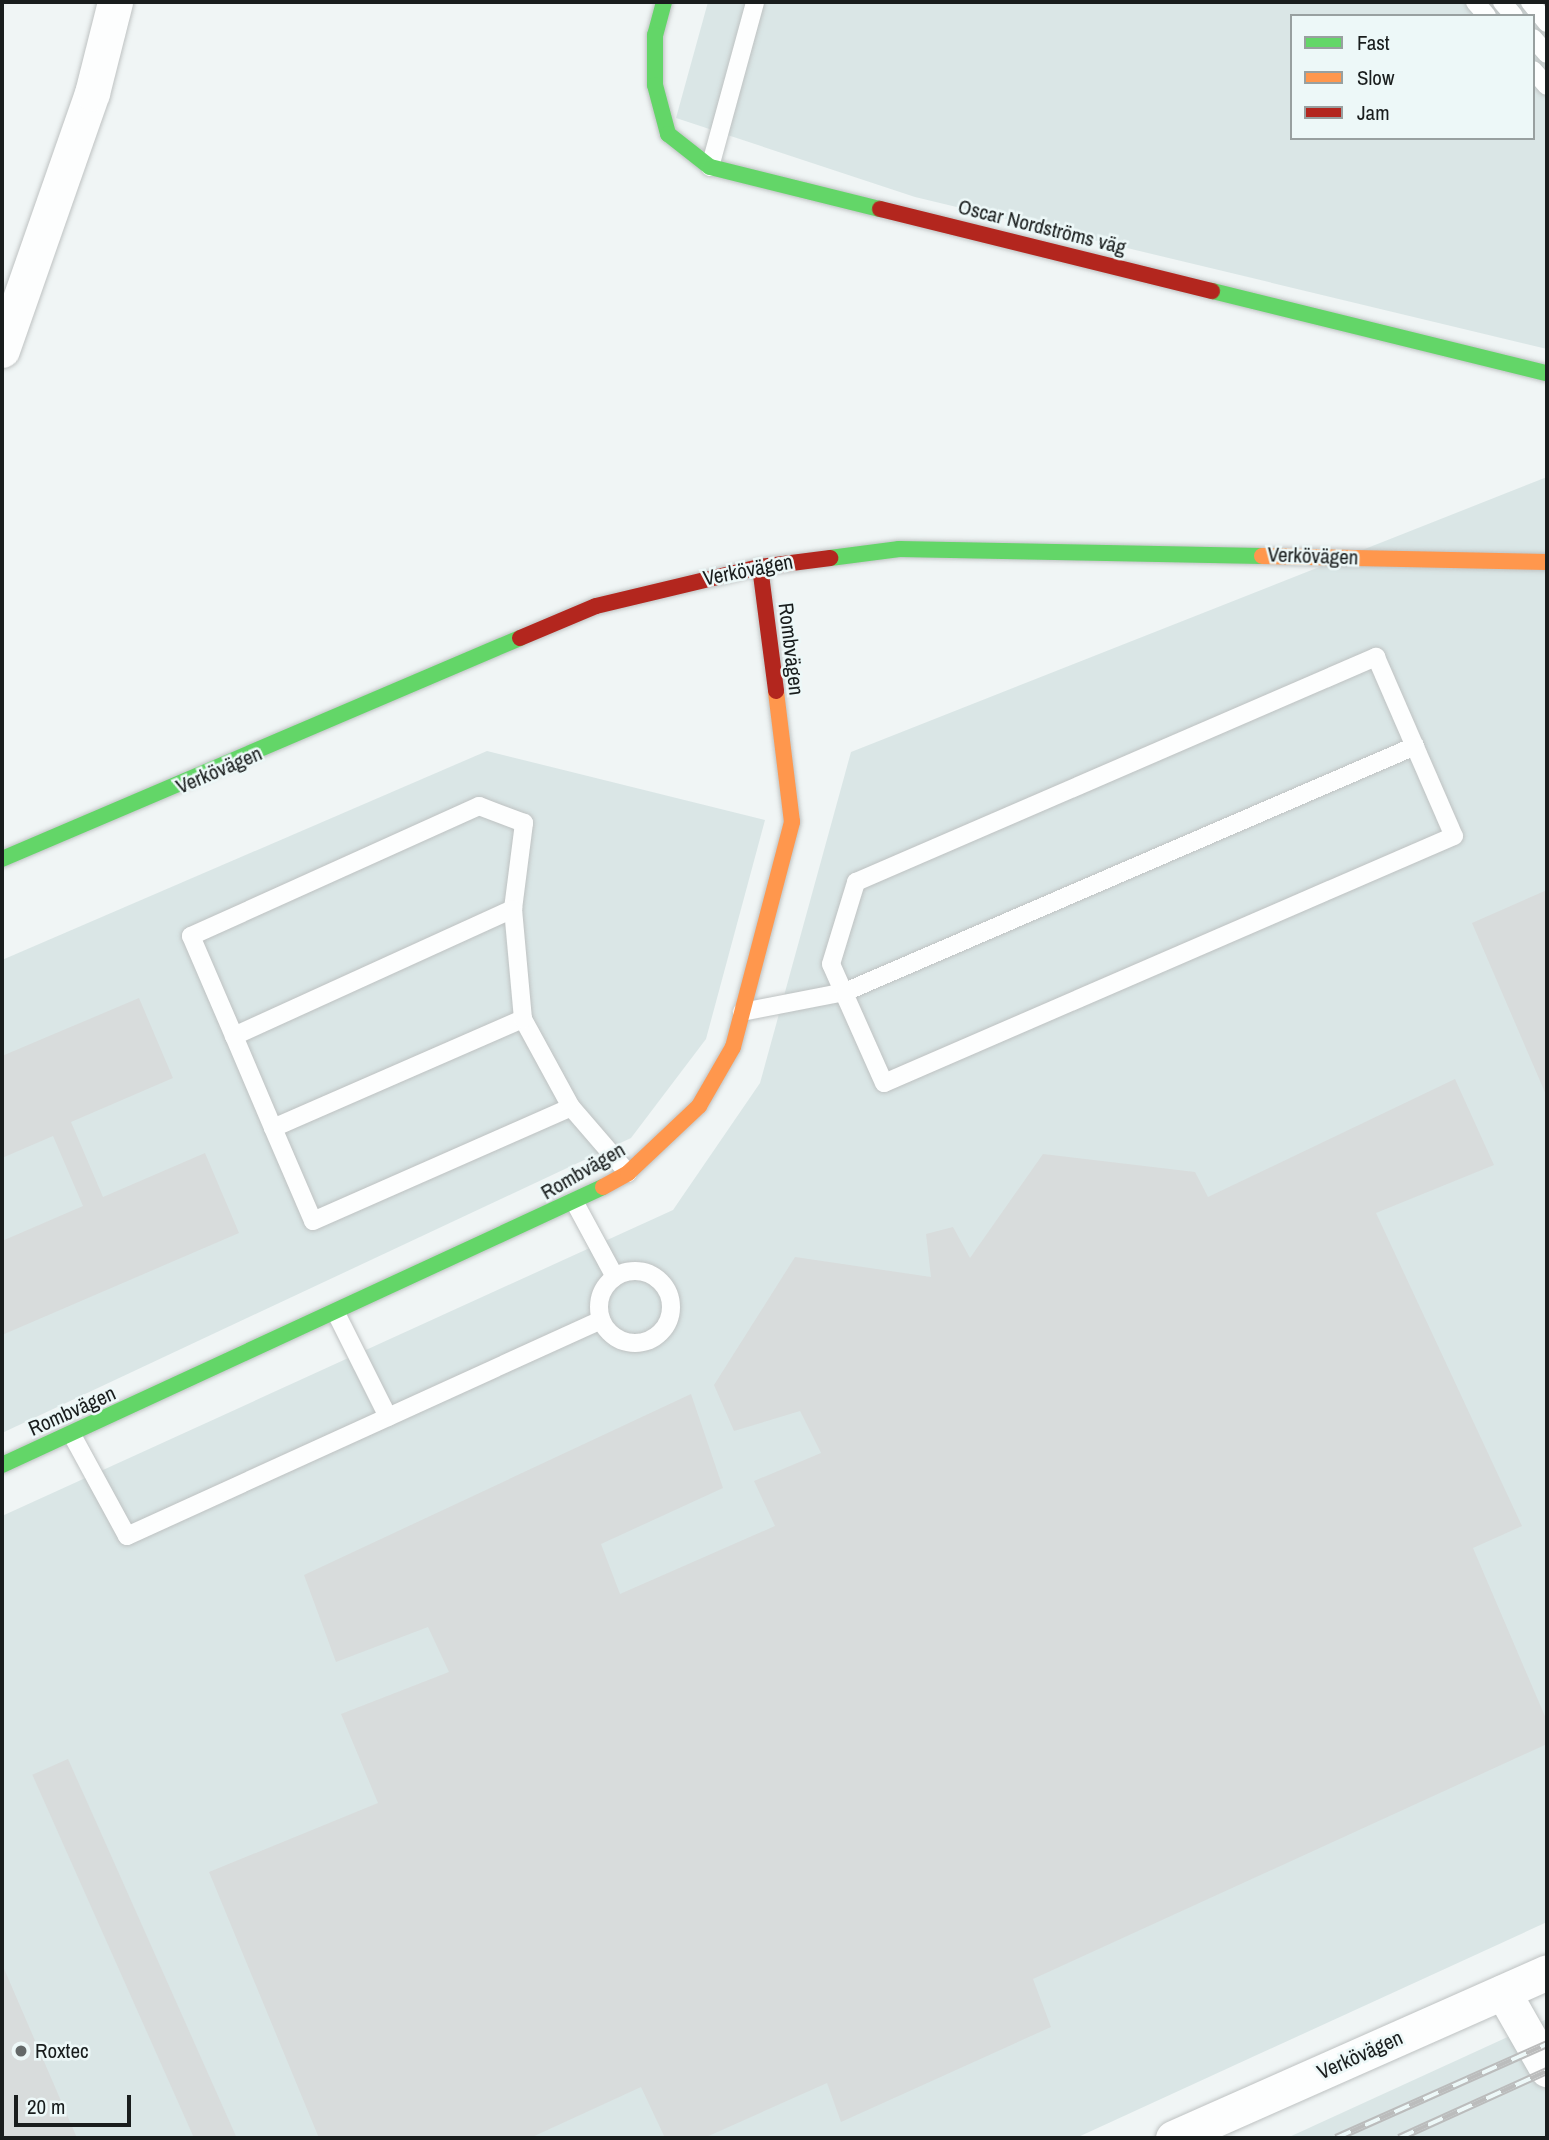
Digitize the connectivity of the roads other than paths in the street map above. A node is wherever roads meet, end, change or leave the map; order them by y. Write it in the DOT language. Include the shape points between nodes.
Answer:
graph roads {
  1 [pos="115,2"];
  2 [pos="664,2"];
  3 [pos="755,2"];
  4 [pos="1530,2"];
  5 [pos="1547,23"];
  6 [pos="1535,40"];
  7 [pos="1547,54"];
  8 [pos="1535,71"];
  9 [pos="1547,86"];
  10 [pos="710,167"];
  11 [pos="2,350"];
  12 [pos="1547,373"];
  13 [pos="1547,562"];
  14 [pos="760,566"];
  15 [pos="1415,746"];
  16 [pos="2,859"];
  17 [pos="513,909"];
  18 [pos="845,992"];
  19 [pos="742,1012"];
  20 [pos="523,1019"];
  21 [pos="234,1036"];
  22 [pos="571,1107"];
  23 [pos="272,1128"];
  24 [pos="628,1173"];
  25 [pos="575,1203"];
  26 [pos="615,1277"];
  27 [pos="337,1315"];
  28 [pos="601,1320"];
  29 [pos="388,1417"];
  30 [pos="72,1435"];
  31 [pos="2,1465"];
  32 [pos="1547,1972"];
  33 [pos="1503,1992"];
  34 [pos="1547,2068"];
  35 [pos="1173,2138"];
  1 -- 11 [label="street" via="92,93"];
  2 -- 10 [label="street, Oscar Nordströms väg" via="655,35 655,85 668,134"];
  3 -- 10 [label="lane"];
  4 -- 5 [label="lane"];
  6 -- 7 [label="lane"];
  8 -- 9 [label="lane"];
  10 -- 12 [label="street, Oscar Nordströms väg"];
  13 -- 14 [label="street, Verkövägen" via="899,549"];
  14 -- 16 [label="street, Verkövägen" via="596,606"];
  14 -- 19 [label="street, Rombvägen" via="792,822"];
  15 -- 18 [label="lane"];
  15 -- 18 [label="lane" via="1376,657 856,882 831,964"];
  15 -- 18 [label="lane" via="1454,836 884,1083"];
  17 -- 20 [label="lane"];
  17 -- 21 [label="lane"];
  17 -- 21 [label="lane" via="524,824 479,806 191,936"];
  18 -- 19 [label="lane"];
  19 -- 24 [label="street, Rombvägen" via="721,1076"];
  20 -- 22 [label="lane"];
  20 -- 23 [label="lane"];
  21 -- 23 [label="lane"];
  22 -- 23 [label="lane" via="313,1221"];
  22 -- 24 [label="lane"];
  24 -- 25 [label="street, Rombvägen"];
  25 -- 26 [label="lane"];
  25 -- 27 [label="street, Rombvägen"];
  26 -- 28 [label="lane" via="601,1295"];
  26 -- 28 [label="lane" via="639,1271 663,1284 670,1295 669,1322 654,1338 630,1344"];
  27 -- 29 [label="lane"];
  27 -- 30 [label="street, Rombvägen"];
  28 -- 29 [label="lane"];
  29 -- 30 [label="lane" via="127,1536"];
  30 -- 31 [label="street, Rombvägen"];
  32 -- 33 [label="street, Verkövägen"];
  33 -- 34 [label="street"];
  33 -- 35 [label="street, Verkövägen"];
}
